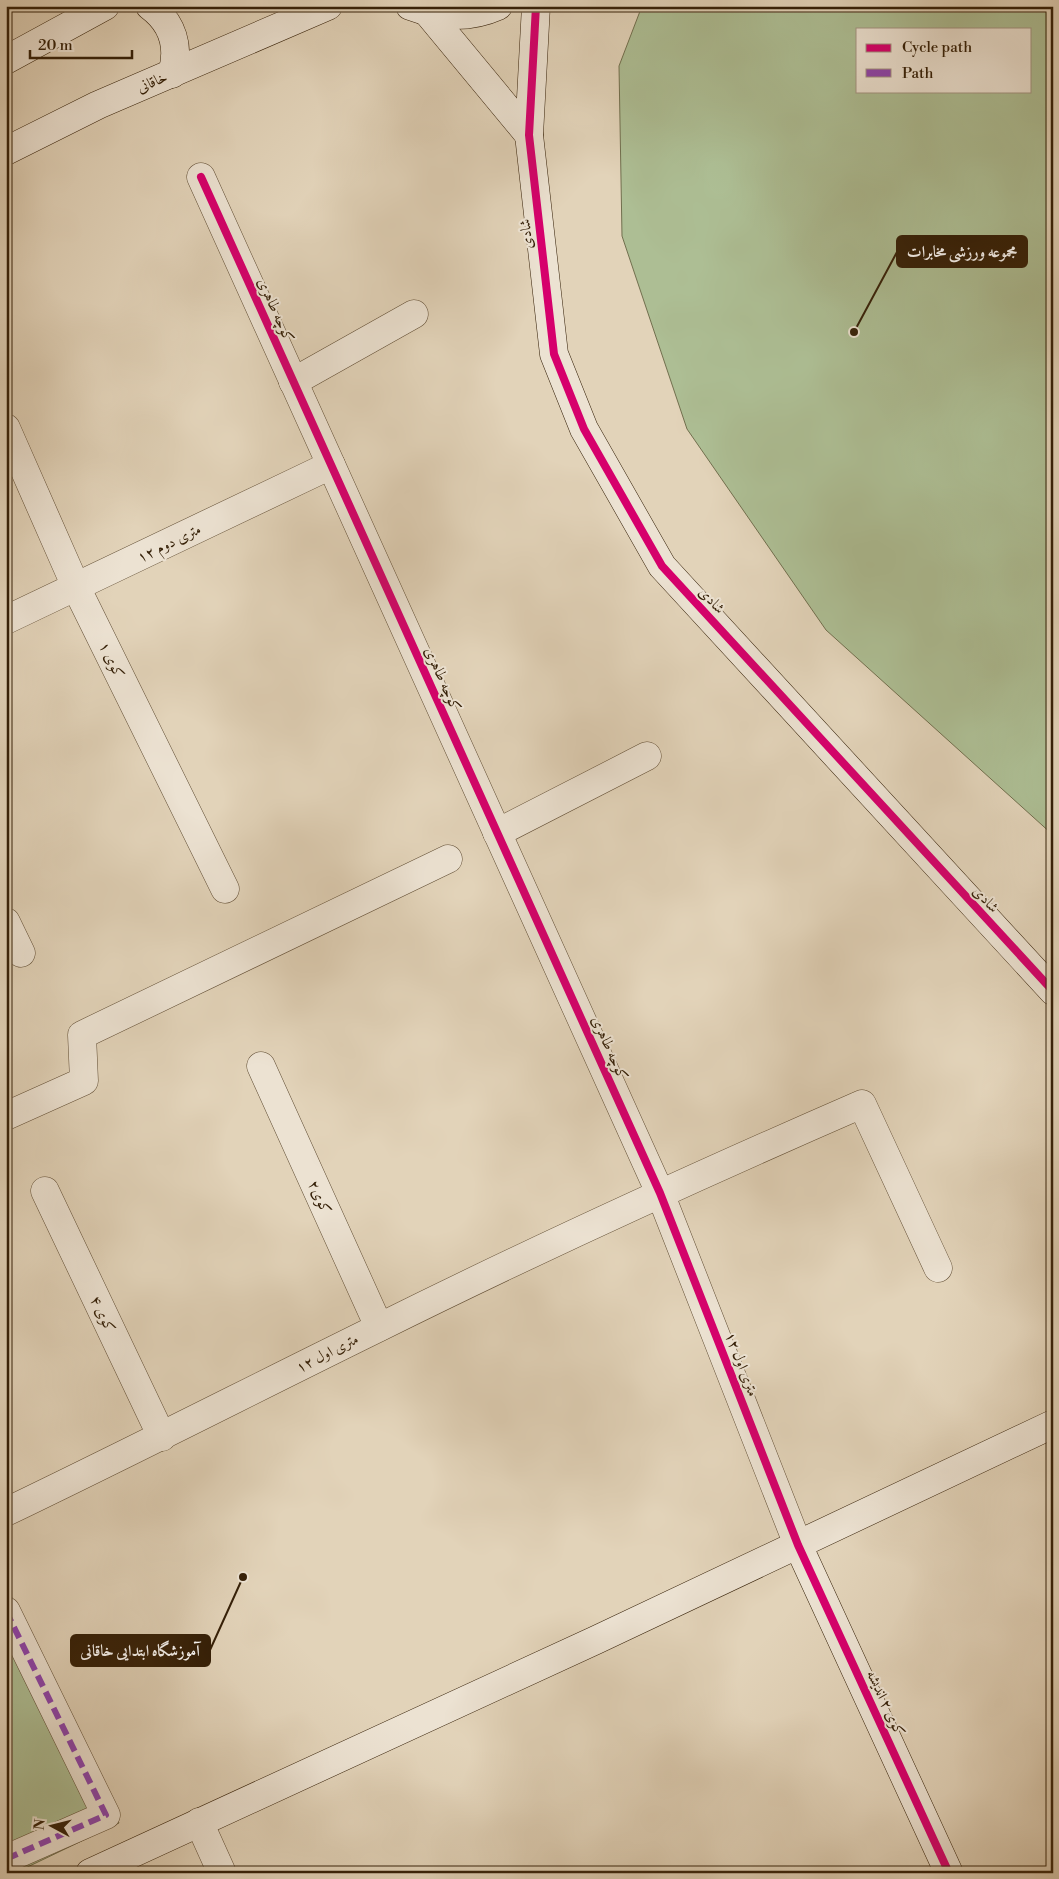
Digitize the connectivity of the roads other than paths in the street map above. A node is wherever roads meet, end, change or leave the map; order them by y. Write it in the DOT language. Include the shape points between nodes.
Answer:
graph roads {
  1 [pos="105,6"];
  2 [pos="150,6"];
  3 [pos="328,6"];
  4 [pos="498,6"];
  5 [pos="536,6"];
  6 [pos="419,10"];
  7 [pos="6,60"];
  8 [pos="172,74"];
  9 [pos="529,135"];
  10 [pos="6,151"];
  11 [pos="201,178"];
  12 [pos="414,314"];
  13 [pos="293,382"];
  14 [pos="6,428"];
  15 [pos="331,465"];
  16 [pos="76,587"];
  17 [pos="6,620"];
  18 [pos="647,756"];
  19 [pos="497,833"];
  20 [pos="448,859"];
  21 [pos="225,889"];
  22 [pos="6,922"];
  23 [pos="21,953"];
  24 [pos="1053,991"];
  25 [pos="261,1066"];
  26 [pos="6,1116"];
  27 [pos="45,1191"];
  28 [pos="660,1193"];
  29 [pos="938,1268"];
  30 [pos="379,1327"];
  31 [pos="1053,1424"];
  32 [pos="162,1437"];
  33 [pos="6,1512"];
  34 [pos="798,1545"];
  35 [pos="6,1611"];
  36 [pos="199,1822"];
  37 [pos="6,1859"];
  38 [pos="90,1873"];
  39 [pos="222,1873"];
  40 [pos="949,1873"];
  1 -- 7 [label="street"];
  2 -- 8 [label="street" via="167,22 173,34 176,61"];
  3 -- 8 [label="street, خاقانی"];
  4 -- 6 [label="street" via="458,16"];
  5 -- 9 [label="street, شادی"];
  6 -- 9 [label="street"];
  8 -- 10 [label="street, خاقانی" via="98,105"];
  9 -- 24 [label="street, شادی" via="554,354 584,429 662,566"];
  11 -- 13 [label="street, کوچه طاهری"];
  12 -- 13 [label="street"];
  13 -- 15 [label="street, کوچه طاهری"];
  14 -- 16 [label="street, کوی ۱"];
  15 -- 16 [label="street, ۱۲ متری دوم"];
  15 -- 19 [label="street, کوچه طاهری"];
  16 -- 17 [label="street, ۱۲ متری دوم"];
  16 -- 21 [label="street, کوی ۱"];
  18 -- 19 [label="street"];
  19 -- 28 [label="street, کوچه طاهری"];
  20 -- 26 [label="street" via="82,1035 84,1081"];
  22 -- 23 [label="street"];
  25 -- 30 [label="street, کوی۲"];
  27 -- 32 [label="street, کوی ۴"];
  28 -- 29 [label="street" via="862,1104"];
  28 -- 30 [label="street, ۱۲ متری اول"];
  28 -- 34 [label="street, ۱۲ متری اول"];
  30 -- 32 [label="street, ۱۲ متری اول"];
  31 -- 34 [label="street"];
  32 -- 33 [label="street, ۱۲ متری اول"];
  34 -- 36 [label="street"];
  34 -- 40 [label="street, کوی ۲ اندیشه"];
  35 -- 37 [label="street" via="106,1815"];
  36 -- 38 [label="street"];
  36 -- 39 [label="street"];
}
